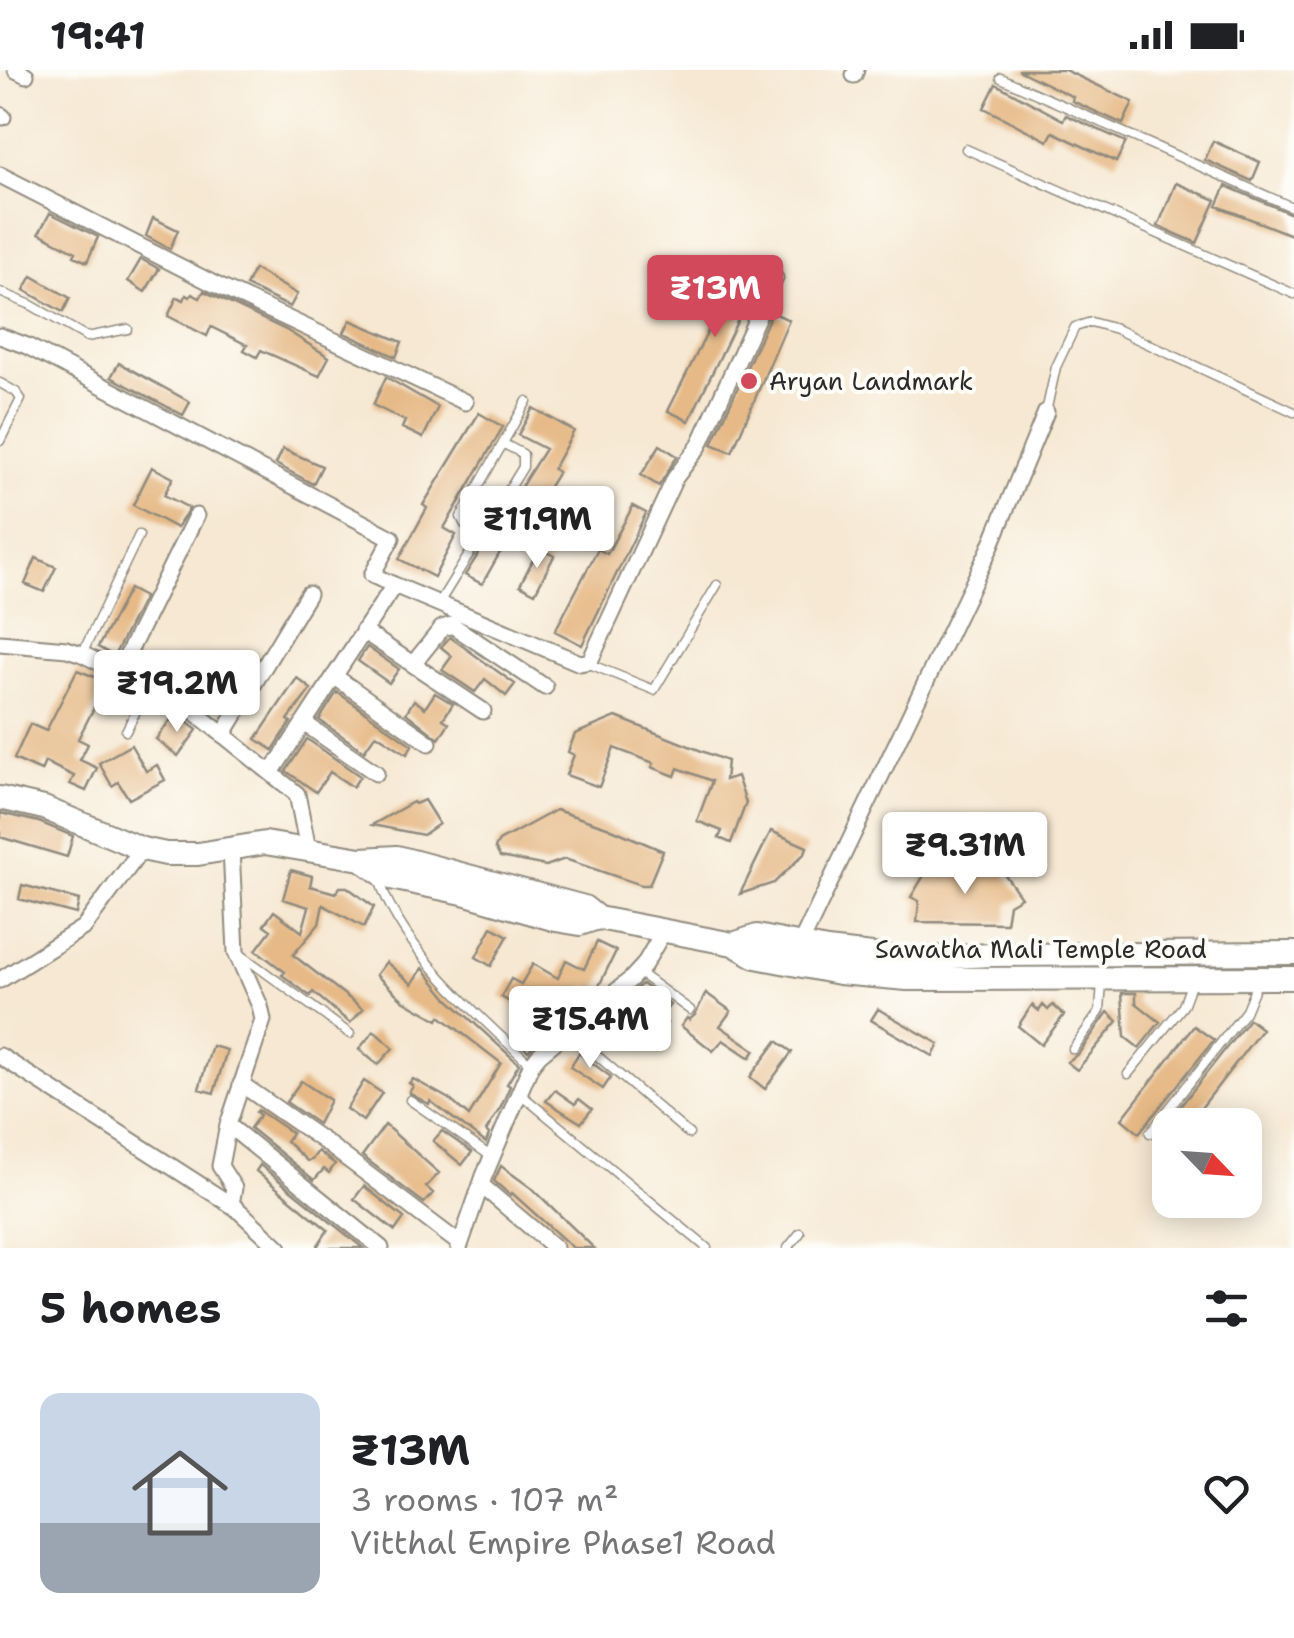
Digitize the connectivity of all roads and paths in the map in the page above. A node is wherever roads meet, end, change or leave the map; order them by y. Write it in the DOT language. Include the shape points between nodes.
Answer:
graph roads {
  1 [pos="1001,78"];
  2 [pos="966,148"];
  3 [pos="0,175"];
  4 [pos="1294,208"];
  5 [pos="775,278"];
  6 [pos="0,292"];
  7 [pos="1294,294"];
  8 [pos="128,329"];
  9 [pos="0,336"];
  10 [pos="0,384"];
  11 [pos="527,401"];
  12 [pos="465,402"];
  13 [pos="1046,412"];
  14 [pos="1294,412"];
  15 [pos="0,441"];
  16 [pos="504,444"];
  17 [pos="196,516"];
  18 [pos="482,533"];
  19 [pos="139,535"];
  20 [pos="394,584"];
  21 [pos="717,584"];
  22 [pos="308,594"];
  23 [pos="439,603"];
  24 [pos="363,631"];
  25 [pos="0,644"];
  26 [pos="82,654"];
  27 [pos="586,663"];
  28 [pos="412,664"];
  29 [pos="119,672"];
  30 [pos="334,676"];
  31 [pos="149,685"];
  32 [pos="545,687"];
  33 [pos="483,711"];
  34 [pos="304,723"];
  35 [pos="126,731"];
  36 [pos="222,735"];
  37 [pos="428,742"];
  38 [pos="376,772"];
  39 [pos="271,773"];
  40 [pos="0,798"];
  41 [pos="142,849"];
  42 [pos="231,849"];
  43 [pos="308,849"];
  44 [pos="368,864"];
  45 [pos="84,927"];
  46 [pos="663,932"];
  47 [pos="98,938"];
  48 [pos="733,944"];
  49 [pos="800,945"];
  50 [pos="236,952"];
  51 [pos="1294,954"];
  52 [pos="638,972"];
  53 [pos="1193,978"];
  54 [pos="1259,978"];
  55 [pos="1294,978"];
  56 [pos="1102,979"];
  57 [pos="0,980"];
  58 [pos="690,1010"];
  59 [pos="568,1031"];
  60 [pos="350,1034"];
  61 [pos="1073,1049"];
  62 [pos="0,1056"];
  63 [pos="532,1066"];
  64 [pos="1128,1074"];
  65 [pos="241,1084"];
  66 [pos="518,1092"];
  67 [pos="410,1100"];
  68 [pos="228,1126"];
  69 [pos="1150,1133"];
  70 [pos="689,1134"];
  71 [pos="492,1157"];
  72 [pos="481,1185"];
  73 [pos="231,1204"];
  74 [pos="800,1233"];
  75 [pos="460,1246"];
  76 [pos="279,1248"];
  77 [pos="381,1248"];
  78 [pos="555,1248"];
  79 [pos="707,1248"];
  80 [pos="788,1248"];
  1 -- 4 [label="lane"];
  2 -- 7 [label="lane"];
  3 -- 12 [label="street"];
  5 -- 27 [label="street" via="699,446 675,478"];
  6 -- 8 [label="lane" via="92,337"];
  9 -- 20 [label="street" via="392,538 372,575"];
  10 -- 15 [label="lane" via="21,399"];
  11 -- 16 [label="lane"];
  13 -- 14 [label="lane" via="1075,326 1091,322"];
  13 -- 49 [label="street" via="990,550"];
  16 -- 18 [label="lane" via="525,462"];
  16 -- 18 [label="lane" via="461,517"];
  17 -- 29 [label="street"];
  18 -- 23 [label="lane"];
  19 -- 26 [label="lane"];
  20 -- 23 [label="street"];
  20 -- 24 [label="street"];
  21 -- 27 [label="lane" via="654,690"];
  22 -- 36 [label="street"];
  23 -- 27 [label="street"];
  24 -- 28 [label="street"];
  24 -- 30 [label="street"];
  25 -- 26 [label="street"];
  26 -- 29 [label="street"];
  28 -- 32 [label="street" via="452,625"];
  28 -- 33 [label="street"];
  29 -- 31 [label="street"];
  30 -- 34 [label="street"];
  30 -- 37 [label="street"];
  31 -- 35 [label="lane"];
  31 -- 36 [label="street"];
  34 -- 38 [label="street"];
  34 -- 39 [label="street"];
  36 -- 39 [label="street"];
  39 -- 43 [label="street" via="297,794"];
  40 -- 41 [label="street, Sawatha Mali Temple Road" via="44,808"];
  41 -- 42 [label="street, Sawatha Mali Temple Road"];
  41 -- 45 [label="street"];
  42 -- 43 [label="street, Sawatha Mali Temple Road" via="265,843"];
  42 -- 50 [label="street"];
  43 -- 44 [label="street, Sawatha Mali Temple Road"];
  44 -- 46 [label="street, Sawatha Mali Temple Road" via="397,857"];
  44 -- 63 [label="lane" via="406,934"];
  45 -- 47 [label="lane"];
  45 -- 57 [label="street"];
  46 -- 48 [label="street, Sawatha Mali Temple Road"];
  46 -- 52 [label="street"];
  48 -- 49 [label="street, Sawatha Mali Temple Road" via="758,936"];
  48 -- 56 [label="street, Sawatha Mali Temple Road" via="756,957 838,973"];
  49 -- 51 [label="street, Sawatha Mali Temple Road" via="908,959"];
  50 -- 60 [label="lane"];
  50 -- 65 [label="street" via="263,1020"];
  52 -- 58 [label="lane"];
  52 -- 59 [label="street"];
  53 -- 54 [label="street, Sawatha Mali Temple Road"];
  53 -- 56 [label="street, Sawatha Mali Temple Road"];
  53 -- 64 [label="lane" via="1183,1006"];
  54 -- 55 [label="street, Sawatha Mali Temple Road"];
  54 -- 69 [label="lane" via="1245,1012"];
  56 -- 61 [label="lane" via="1100,1011"];
  59 -- 63 [label="street"];
  59 -- 70 [label="lane"];
  62 -- 73 [label="street"];
  63 -- 66 [label="street"];
  65 -- 68 [label="street"];
  65 -- 75 [label="street"];
  66 -- 71 [label="street"];
  66 -- 79 [label="lane"];
  67 -- 71 [label="lane"];
  68 -- 73 [label="street" via="220,1166 234,1188"];
  68 -- 77 [label="street"];
  71 -- 72 [label="street"];
  72 -- 75 [label="street"];
  72 -- 78 [label="street"];
  73 -- 76 [label="street"];
  74 -- 80 [label="lane"];
}
